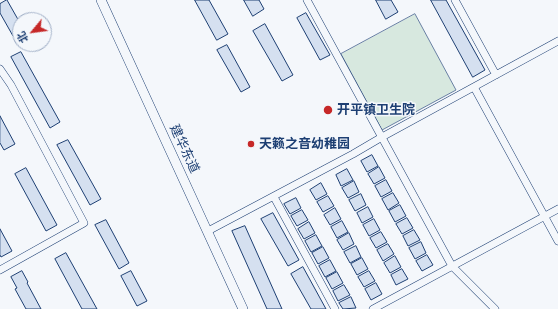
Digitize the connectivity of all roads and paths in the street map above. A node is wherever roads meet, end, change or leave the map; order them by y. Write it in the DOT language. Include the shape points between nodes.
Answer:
graph roads {
  1 [pos="101,0"];
  2 [pos="307,0"];
  3 [pos="455,0"];
  4 [pos="558,41"];
  5 [pos="0,69"];
  6 [pos="496,75"];
  7 [pos="474,87"];
  8 [pos="382,137"];
  9 [pos="274,197"];
  10 [pos="558,209"];
  11 [pos="544,216"];
  12 [pos="208,231"];
  13 [pos="558,241"];
  14 [pos="452,266"];
  15 [pos="0,270"];
  16 [pos="243,309"];
  17 [pos="335,309"];
  18 [pos="373,309"];
  19 [pos="495,309"];
  1 -- 12 [label="main road, 建华东道"];
  2 -- 8 [label="street"];
  3 -- 6 [label="street"];
  4 -- 6 [label="street"];
  5 -- 15 [label="street" via="84,223"];
  6 -- 7 [label="street"];
  7 -- 8 [label="street"];
  7 -- 11 [label="street"];
  8 -- 9 [label="street"];
  8 -- 14 [label="street"];
  9 -- 12 [label="street"];
  9 -- 17 [label="street"];
  10 -- 11 [label="street"];
  11 -- 13 [label="street"];
  11 -- 14 [label="street"];
  12 -- 16 [label="main road, 建华东道"];
  14 -- 18 [label="street"];
  14 -- 19 [label="street"];
}
